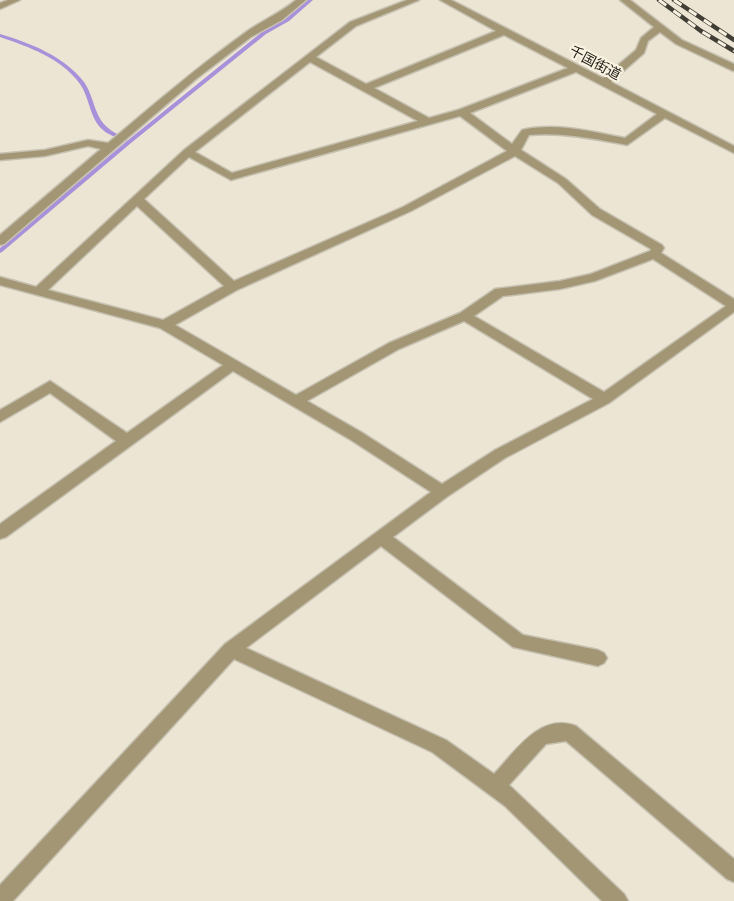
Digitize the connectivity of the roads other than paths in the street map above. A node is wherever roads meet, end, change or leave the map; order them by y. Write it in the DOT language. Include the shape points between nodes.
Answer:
graph roads {
  1 [pos="16,0"];
  2 [pos="302,0"];
  3 [pos="415,0"];
  4 [pos="444,0"];
  5 [pos="624,0"];
  6 [pos="0,6"];
  7 [pos="660,27"];
  8 [pos="504,31"];
  9 [pos="310,58"];
  10 [pos="577,68"];
  11 [pos="734,68"];
  12 [pos="604,83"];
  13 [pos="366,88"];
  14 [pos="462,112"];
  15 [pos="664,114"];
  16 [pos="426,121"];
  17 [pos="110,147"];
  18 [pos="734,150"];
  19 [pos="515,151"];
  20 [pos="188,152"];
  21 [pos="0,157"];
  22 [pos="138,200"];
  23 [pos="0,241"];
  24 [pos="654,254"];
  25 [pos="0,281"];
  26 [pos="232,287"];
  27 [pos="39,291"];
  28 [pos="734,306"];
  29 [pos="465,316"];
  30 [pos="165,325"];
  31 [pos="233,364"];
  32 [pos="604,399"];
  33 [pos="296,401"];
  34 [pos="0,417"];
  35 [pos="127,441"];
  36 [pos="442,492"];
  37 [pos="0,533"];
  38 [pos="381,537"];
  39 [pos="231,649"];
  40 [pos="598,658"];
  41 [pos="495,787"];
  42 [pos="734,872"];
  43 [pos="0,900"];
  44 [pos="617,901"];
  1 -- 6 [label="street"];
  2 -- 17 [label="street" via="192,77"];
  3 -- 9 [label="street" via="353,24"];
  4 -- 8 [label="street, 千国街道"];
  5 -- 7 [label="street"];
  7 -- 11 [label="street" via="679,42"];
  7 -- 12 [label="street" via="644,40 641,51"];
  8 -- 10 [label="street, 千国街道"];
  8 -- 13 [label="street"];
  9 -- 13 [label="street"];
  9 -- 20 [label="street"];
  10 -- 12 [label="street, 千国街道"];
  10 -- 14 [label="street"];
  12 -- 15 [label="street, 千国街道"];
  13 -- 16 [label="street"];
  14 -- 16 [label="street"];
  14 -- 19 [label="street"];
  15 -- 18 [label="street, 千国街道"];
  15 -- 19 [label="street" via="627,142 546,130 526,132"];
  16 -- 20 [label="street" via="231,177"];
  17 -- 21 [label="street" via="88,143 45,153"];
  17 -- 23 [label="street"];
  19 -- 24 [label="street" via="562,181 596,212 658,248"];
  19 -- 26 [label="street" via="407,209"];
  20 -- 22 [label="street"];
  22 -- 26 [label="street"];
  22 -- 27 [label="street"];
  24 -- 28 [label="street"];
  24 -- 29 [label="street" via="595,277 500,292"];
  25 -- 27 [label="street"];
  26 -- 30 [label="street"];
  27 -- 30 [label="street"];
  28 -- 32 [label="street"];
  29 -- 32 [label="street"];
  29 -- 33 [label="street" via="394,346"];
  30 -- 31 [label="street"];
  31 -- 33 [label="street"];
  31 -- 35 [label="street"];
  32 -- 36 [label="street" via="500,454"];
  33 -- 36 [label="street"];
  34 -- 35 [label="street" via="50,386"];
  35 -- 37 [label="street"];
  36 -- 38 [label="street"];
  38 -- 39 [label="street"];
  38 -- 40 [label="street" via="519,642"];
  39 -- 41 [label="street" via="439,746"];
  39 -- 43 [label="street"];
  41 -- 42 [label="street" via="541,736 569,732"];
  41 -- 44 [label="street"];
}
